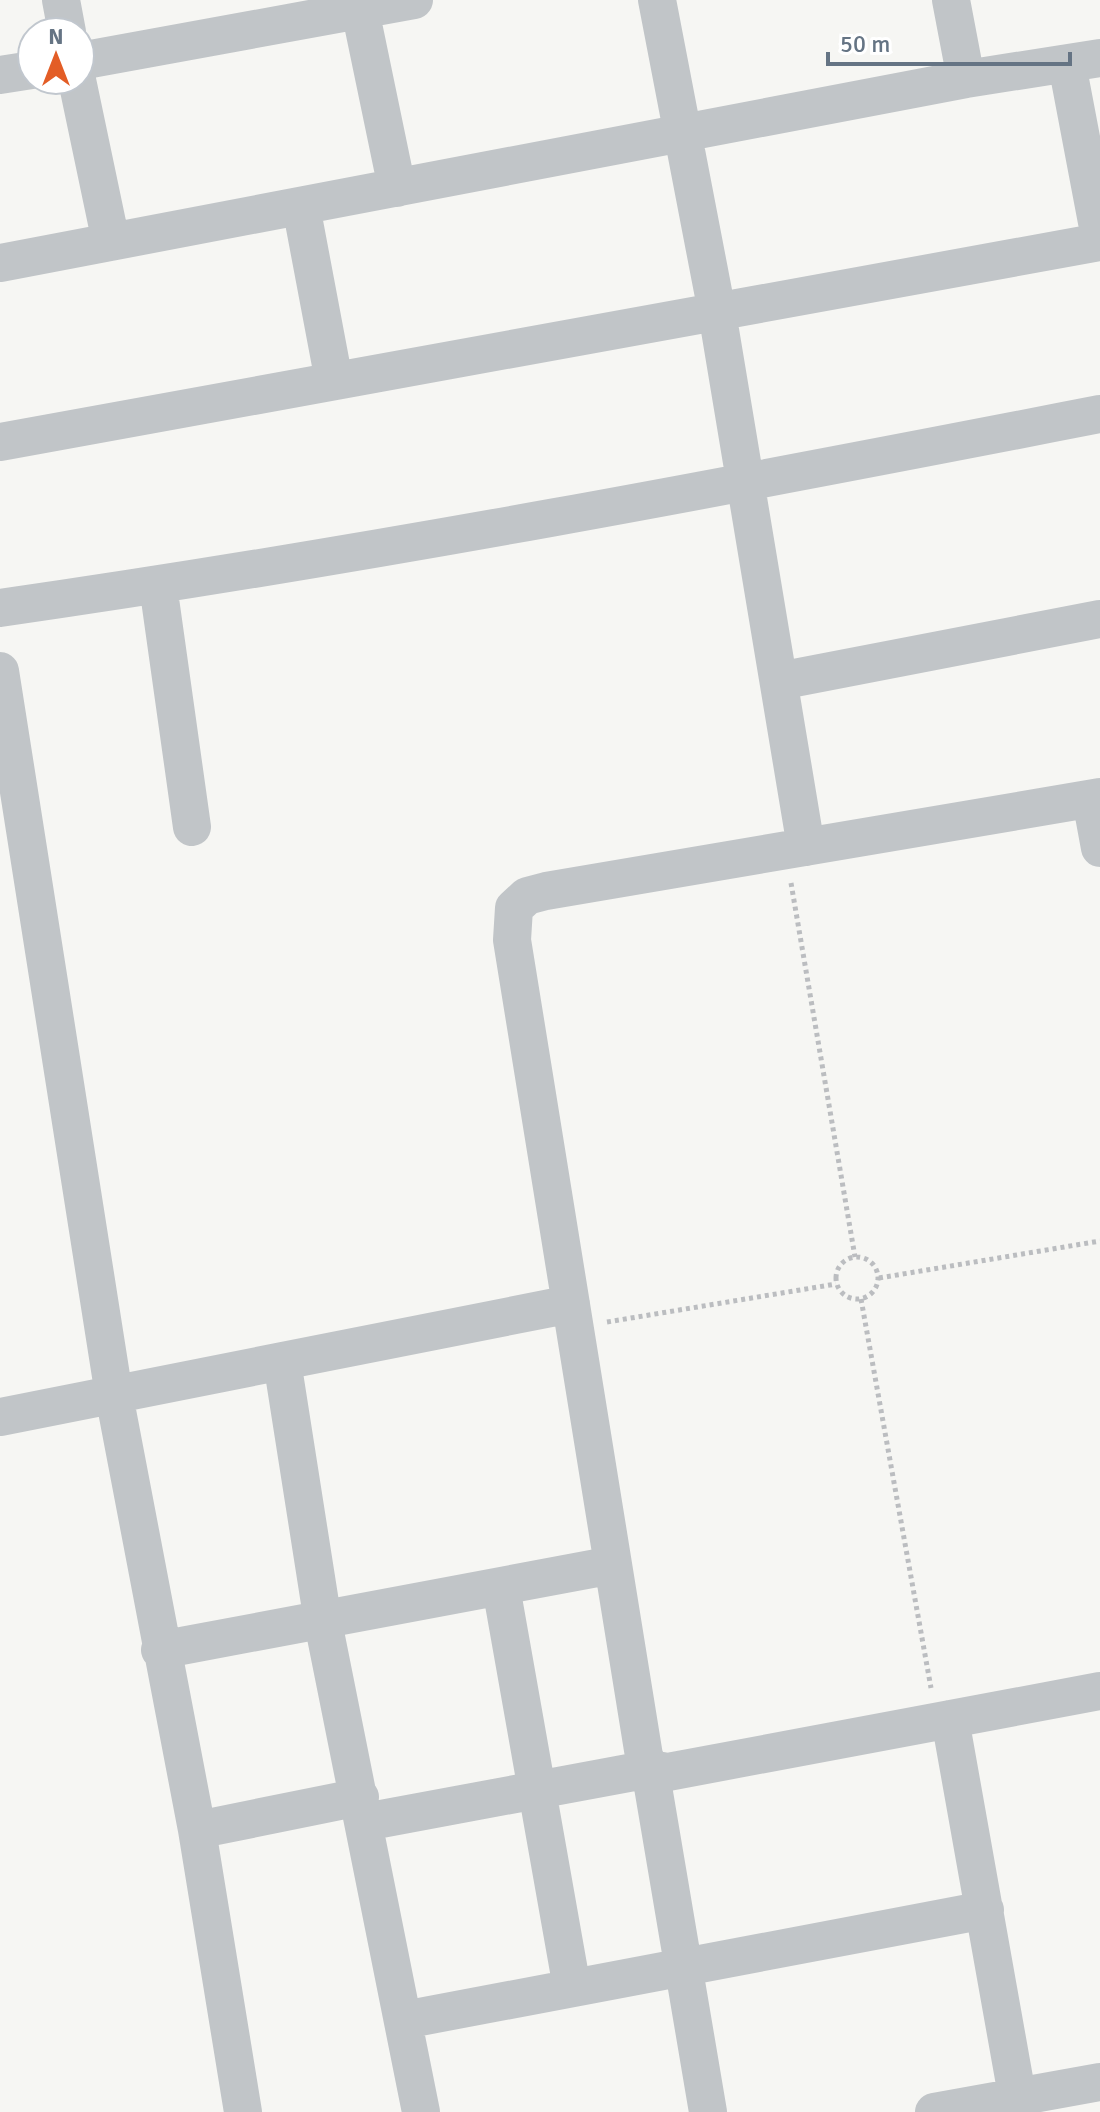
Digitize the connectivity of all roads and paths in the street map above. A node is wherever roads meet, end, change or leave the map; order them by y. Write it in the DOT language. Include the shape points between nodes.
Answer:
graph roads {
  1 [pos="414,0"];
  2 [pos="657,0"];
  3 [pos="951,0"];
  4 [pos="359,5"];
  5 [pos="96,58"];
  6 [pos="1084,61"];
  7 [pos="966,79"];
  8 [pos="80,96"];
  9 [pos="683,133"];
  10 [pos="397,188"];
  11 [pos="301,206"];
  12 [pos="1100,240"];
  13 [pos="111,242"];
  14 [pos="0,263"];
  15 [pos="717,312"];
  16 [pos="334,381"];
  17 [pos="1100,414"];
  18 [pos="0,442"];
  19 [pos="744,483"];
  20 [pos="158,585"];
  21 [pos="0,608"];
  22 [pos="1100,619"];
  23 [pos="0,671"];
  24 [pos="779,681"];
  25 [pos="1096,798"];
  26 [pos="192,827"];
  27 [pos="1100,848"];
  28 [pos="796,849"];
  29 [pos="1100,1241"];
  30 [pos="855,1257"];
  31 [pos="879,1278"];
  32 [pos="836,1284"];
  33 [pos="861,1299"];
  34 [pos="573,1316"];
  35 [pos="282,1361"];
  36 [pos="114,1395"];
  37 [pos="0,1417"];
  38 [pos="613,1565"];
  39 [pos="501,1587"];
  40 [pos="323,1622"];
  41 [pos="160,1650"];
  42 [pos="1100,1691"];
  43 [pos="944,1720"];
  44 [pos="650,1769"];
  45 [pos="536,1790"];
  46 [pos="363,1810"];
  47 [pos="197,1830"];
  48 [pos="985,1910"];
  49 [pos="684,1967"];
  50 [pos="572,1988"];
  51 [pos="404,2020"];
  52 [pos="1100,2082"];
  53 [pos="1019,2105"];
  54 [pos="243,2112"];
  55 [pos="421,2112"];
  56 [pos="708,2112"];
  57 [pos="934,2112"];
  1 -- 4 [label="street"];
  2 -- 9 [label="street"];
  3 -- 7 [label="street"];
  4 -- 5 [label="street"];
  4 -- 10 [label="street"];
  6 -- 7 [label="street"];
  6 -- 12 [label="street"];
  7 -- 9 [label="street"];
  8 -- 13 [label="street"];
  9 -- 10 [label="street"];
  9 -- 15 [label="street"];
  10 -- 11 [label="street"];
  11 -- 13 [label="street"];
  11 -- 16 [label="street"];
  12 -- 15 [label="street"];
  13 -- 14 [label="street"];
  15 -- 16 [label="street"];
  15 -- 19 [label="street"];
  16 -- 18 [label="street"];
  17 -- 19 [label="street"];
  19 -- 20 [label="street"];
  19 -- 24 [label="street"];
  20 -- 21 [label="street"];
  20 -- 26 [label="street"];
  22 -- 24 [label="street"];
  23 -- 36 [label="street"];
  24 -- 28 [label="street"];
  25 -- 27 [label="street"];
  25 -- 28 [label="street"];
  28 -- 30 [label="path"];
  28 -- 34 [label="street" via="546,891 527,896 514,908 512,940"];
  29 -- 31 [label="path"];
  30 -- 31 [label="path" via="872,1262"];
  30 -- 32 [label="path" via="839,1266"];
  31 -- 33 [label="path" via="870,1296"];
  32 -- 33 [label="path" via="850,1299"];
  32 -- 34 [label="path"];
  33 -- 43 [label="path"];
  34 -- 35 [label="street"];
  34 -- 38 [label="street"];
  35 -- 36 [label="street"];
  35 -- 40 [label="street"];
  36 -- 37 [label="street"];
  36 -- 41 [label="street"];
  38 -- 39 [label="street"];
  38 -- 44 [label="street"];
  39 -- 40 [label="street"];
  39 -- 45 [label="street"];
  40 -- 41 [label="street"];
  40 -- 46 [label="street"];
  41 -- 47 [label="street"];
  42 -- 43 [label="street"];
  43 -- 44 [label="street" via="668,1772"];
  43 -- 48 [label="street"];
  44 -- 45 [label="street"];
  44 -- 49 [label="street"];
  45 -- 46 [label="street"];
  45 -- 50 [label="street"];
  46 -- 47 [label="street"];
  46 -- 51 [label="street"];
  47 -- 54 [label="street"];
  48 -- 49 [label="street"];
  48 -- 53 [label="street"];
  49 -- 50 [label="street"];
  49 -- 56 [label="street"];
  50 -- 51 [label="street"];
  51 -- 55 [label="street"];
  52 -- 53 [label="street"];
  53 -- 57 [label="street"];
}
